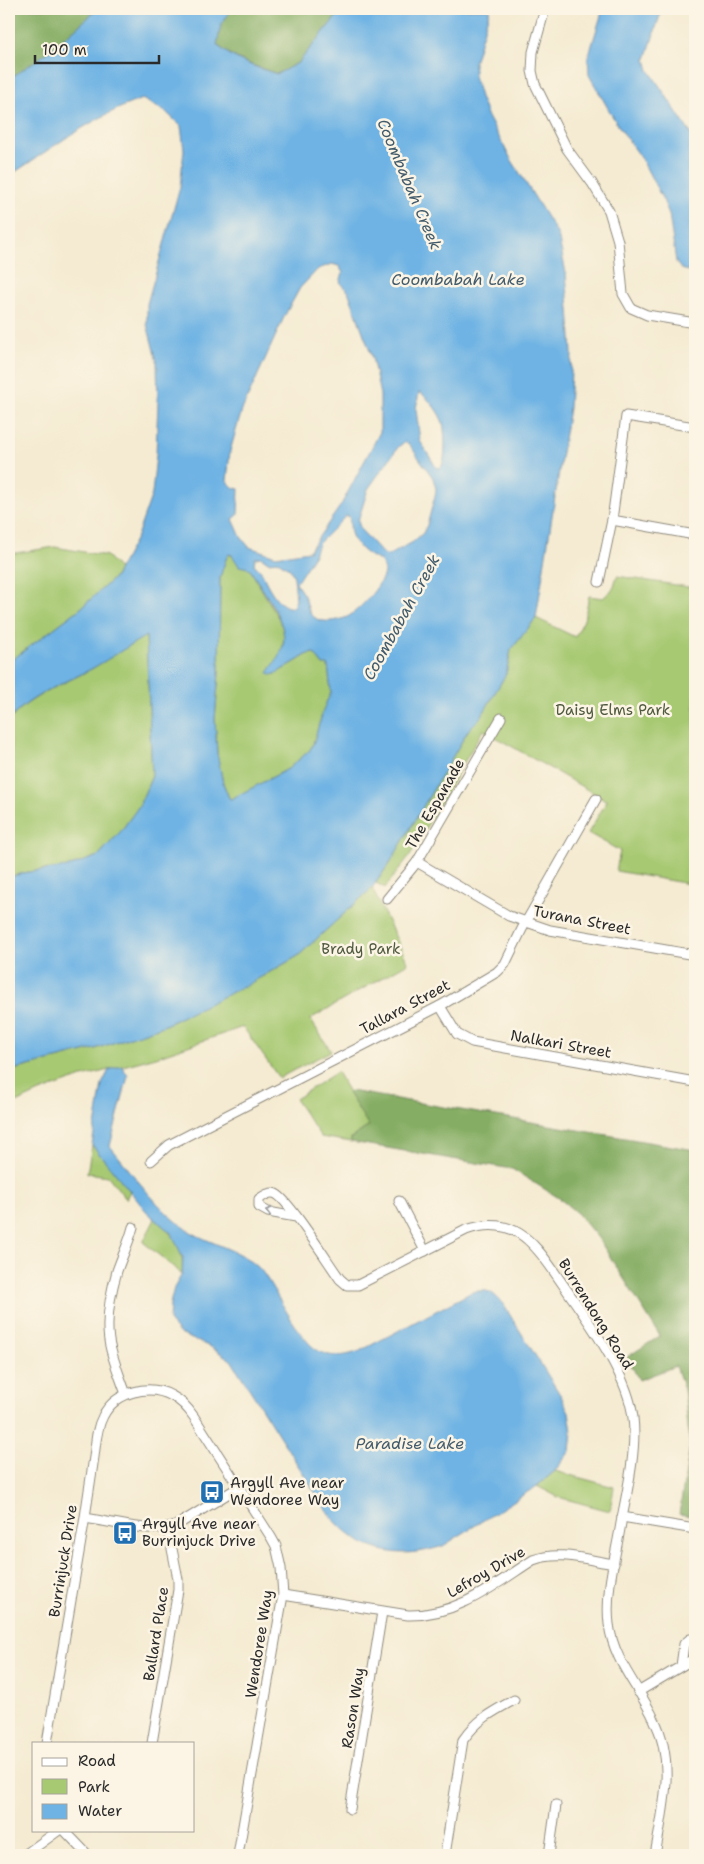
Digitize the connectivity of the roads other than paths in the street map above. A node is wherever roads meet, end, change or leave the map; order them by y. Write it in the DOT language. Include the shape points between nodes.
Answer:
graph roads {
  1 [pos="546,9"];
  2 [pos="695,323"];
  3 [pos="695,427"];
  4 [pos="612,520"];
  5 [pos="695,535"];
  6 [pos="599,582"];
  7 [pos="501,718"];
  8 [pos="596,800"];
  9 [pos="417,862"];
  10 [pos="387,899"];
  11 [pos="527,924"];
  12 [pos="695,955"];
  13 [pos="440,1006"];
  14 [pos="695,1082"];
  15 [pos="151,1161"];
  16 [pos="398,1202"];
  17 [pos="296,1217"];
  18 [pos="133,1227"];
  19 [pos="425,1251"];
  20 [pos="126,1394"];
  21 [pos="238,1486"];
  22 [pos="622,1517"];
  23 [pos="85,1518"];
  24 [pos="168,1529"];
  25 [pos="695,1529"];
  26 [pos="614,1564"];
  27 [pos="283,1595"];
  28 [pos="382,1612"];
  29 [pos="695,1639"];
  30 [pos="695,1658"];
  31 [pos="681,1666"];
  32 [pos="638,1692"];
  33 [pos="514,1700"];
  34 [pos="46,1742"];
  35 [pos="152,1742"];
  36 [pos="556,1805"];
  37 [pos="350,1809"];
  38 [pos="56,1832"];
  39 [pos="66,1832"];
  40 [pos="26,1854"];
  41 [pos="88,1855"];
  42 [pos="238,1855"];
  43 [pos="445,1855"];
  44 [pos="549,1855"];
  45 [pos="655,1855"];
  1 -- 2 [label="street" via="533,52 535,84 567,149 609,211 618,241 623,294 631,308 647,315"];
  3 -- 4 [label="street" via="626,416"];
  4 -- 5 [label="street"];
  4 -- 6 [label="street"];
  7 -- 9 [label="street, The Espanade"];
  8 -- 11 [label="street, Tallara Street"];
  9 -- 10 [label="street, The Espanade"];
  9 -- 11 [label="street, Turana Street"];
  11 -- 12 [label="street, Turana Street"];
  11 -- 13 [label="street, Tallara Street" via="505,964 497,972"];
  13 -- 14 [label="street, Nalkari Street" via="457,1034 472,1042"];
  13 -- 15 [label="street, Tallara Street" via="169,1145"];
  16 -- 19 [label="street"];
  17 -- 19 [label="street, Burrendong Road" via="347,1285 358,1285"];
  18 -- 20 [label="street" via="110,1298 108,1324 111,1349"];
  19 -- 22 [label="street, Burrendong Road" via="480,1225 509,1228 540,1251 617,1368 628,1393 634,1419 634,1445"];
  20 -- 21 [label="street, Wendoree Way" via="158,1391 172,1395 185,1405"];
  20 -- 23 [label="street, Burrinjuck Drive" via="103,1415 97,1432"];
  21 -- 24 [label="street"];
  21 -- 27 [label="street, Wendoree Way" via="276,1546"];
  22 -- 25 [label="street"];
  22 -- 26 [label="street, Burrendong Road"];
  23 -- 24 [label="street"];
  23 -- 34 [label="street, Burrinjuck Drive"];
  24 -- 35 [label="street, Ballard Place" via="178,1590"];
  26 -- 28 [label="street, Lefroy Drive" via="549,1555 533,1560 463,1604 443,1612 417,1615"];
  26 -- 32 [label="street, Burrendong Road" via="608,1611 610,1635 618,1657"];
  27 -- 28 [label="street, Lefroy Drive"];
  27 -- 42 [label="street, Wendoree Way"];
  28 -- 37 [label="street, Rason Way"];
  29 -- 31 [label="street" via="684,1644"];
  30 -- 31 [label="street"];
  31 -- 32 [label="street"];
  32 -- 45 [label="street, Burrendong Road" via="659,1730 667,1762"];
  33 -- 43 [label="street" via="486,1715 463,1740"];
  36 -- 44 [label="street"];
  38 -- 40 [label="street"];
  39 -- 41 [label="street"];
}
